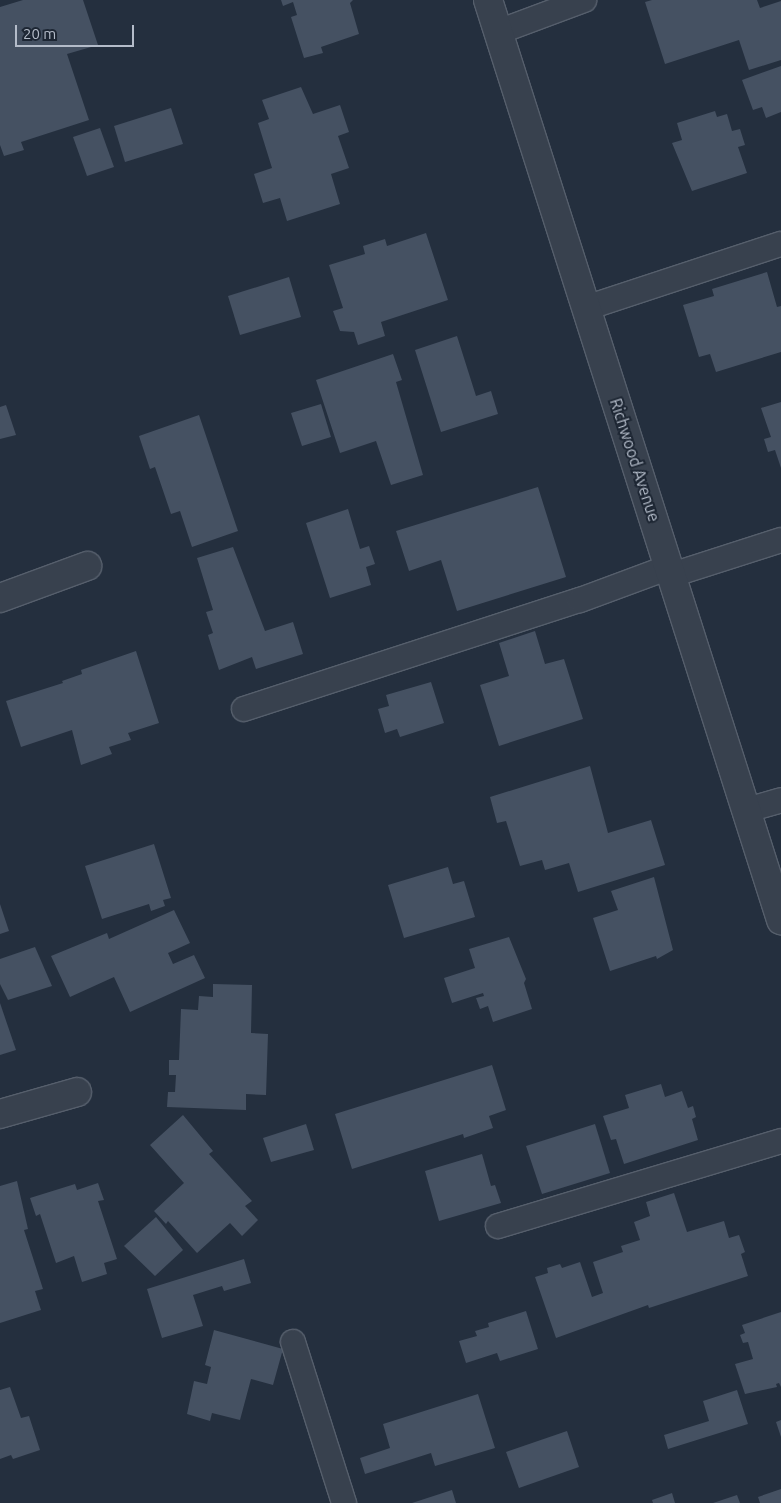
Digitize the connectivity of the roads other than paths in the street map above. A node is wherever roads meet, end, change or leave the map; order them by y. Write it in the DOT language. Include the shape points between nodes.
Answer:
graph roads {
  1 [pos="488,0"];
  2 [pos="584,0"];
  3 [pos="498,32"];
  4 [pos="781,244"];
  5 [pos="586,308"];
  6 [pos="781,540"];
  7 [pos="87,566"];
  8 [pos="671,571"];
  9 [pos="0,598"];
  10 [pos="244,709"];
  11 [pos="781,800"];
  12 [pos="747,810"];
  13 [pos="781,920"];
  14 [pos="77,1092"];
  15 [pos="0,1114"];
  16 [pos="781,1141"];
  17 [pos="498,1226"];
  18 [pos="293,1342"];
  19 [pos="344,1503"];
  1 -- 3 [label="street, Richwood Avenue"];
  2 -- 3 [label="lane"];
  3 -- 5 [label="street, Richwood Avenue"];
  4 -- 5 [label="lane"];
  5 -- 8 [label="street, Richwood Avenue"];
  6 -- 8 [label="lane"];
  7 -- 9 [label="street"];
  8 -- 10 [label="lane"];
  8 -- 12 [label="street, Richwood Avenue"];
  11 -- 12 [label="lane"];
  12 -- 13 [label="street, Richwood Avenue"];
  14 -- 15 [label="street"];
  16 -- 17 [label="lane"];
  18 -- 19 [label="lane"];
}
